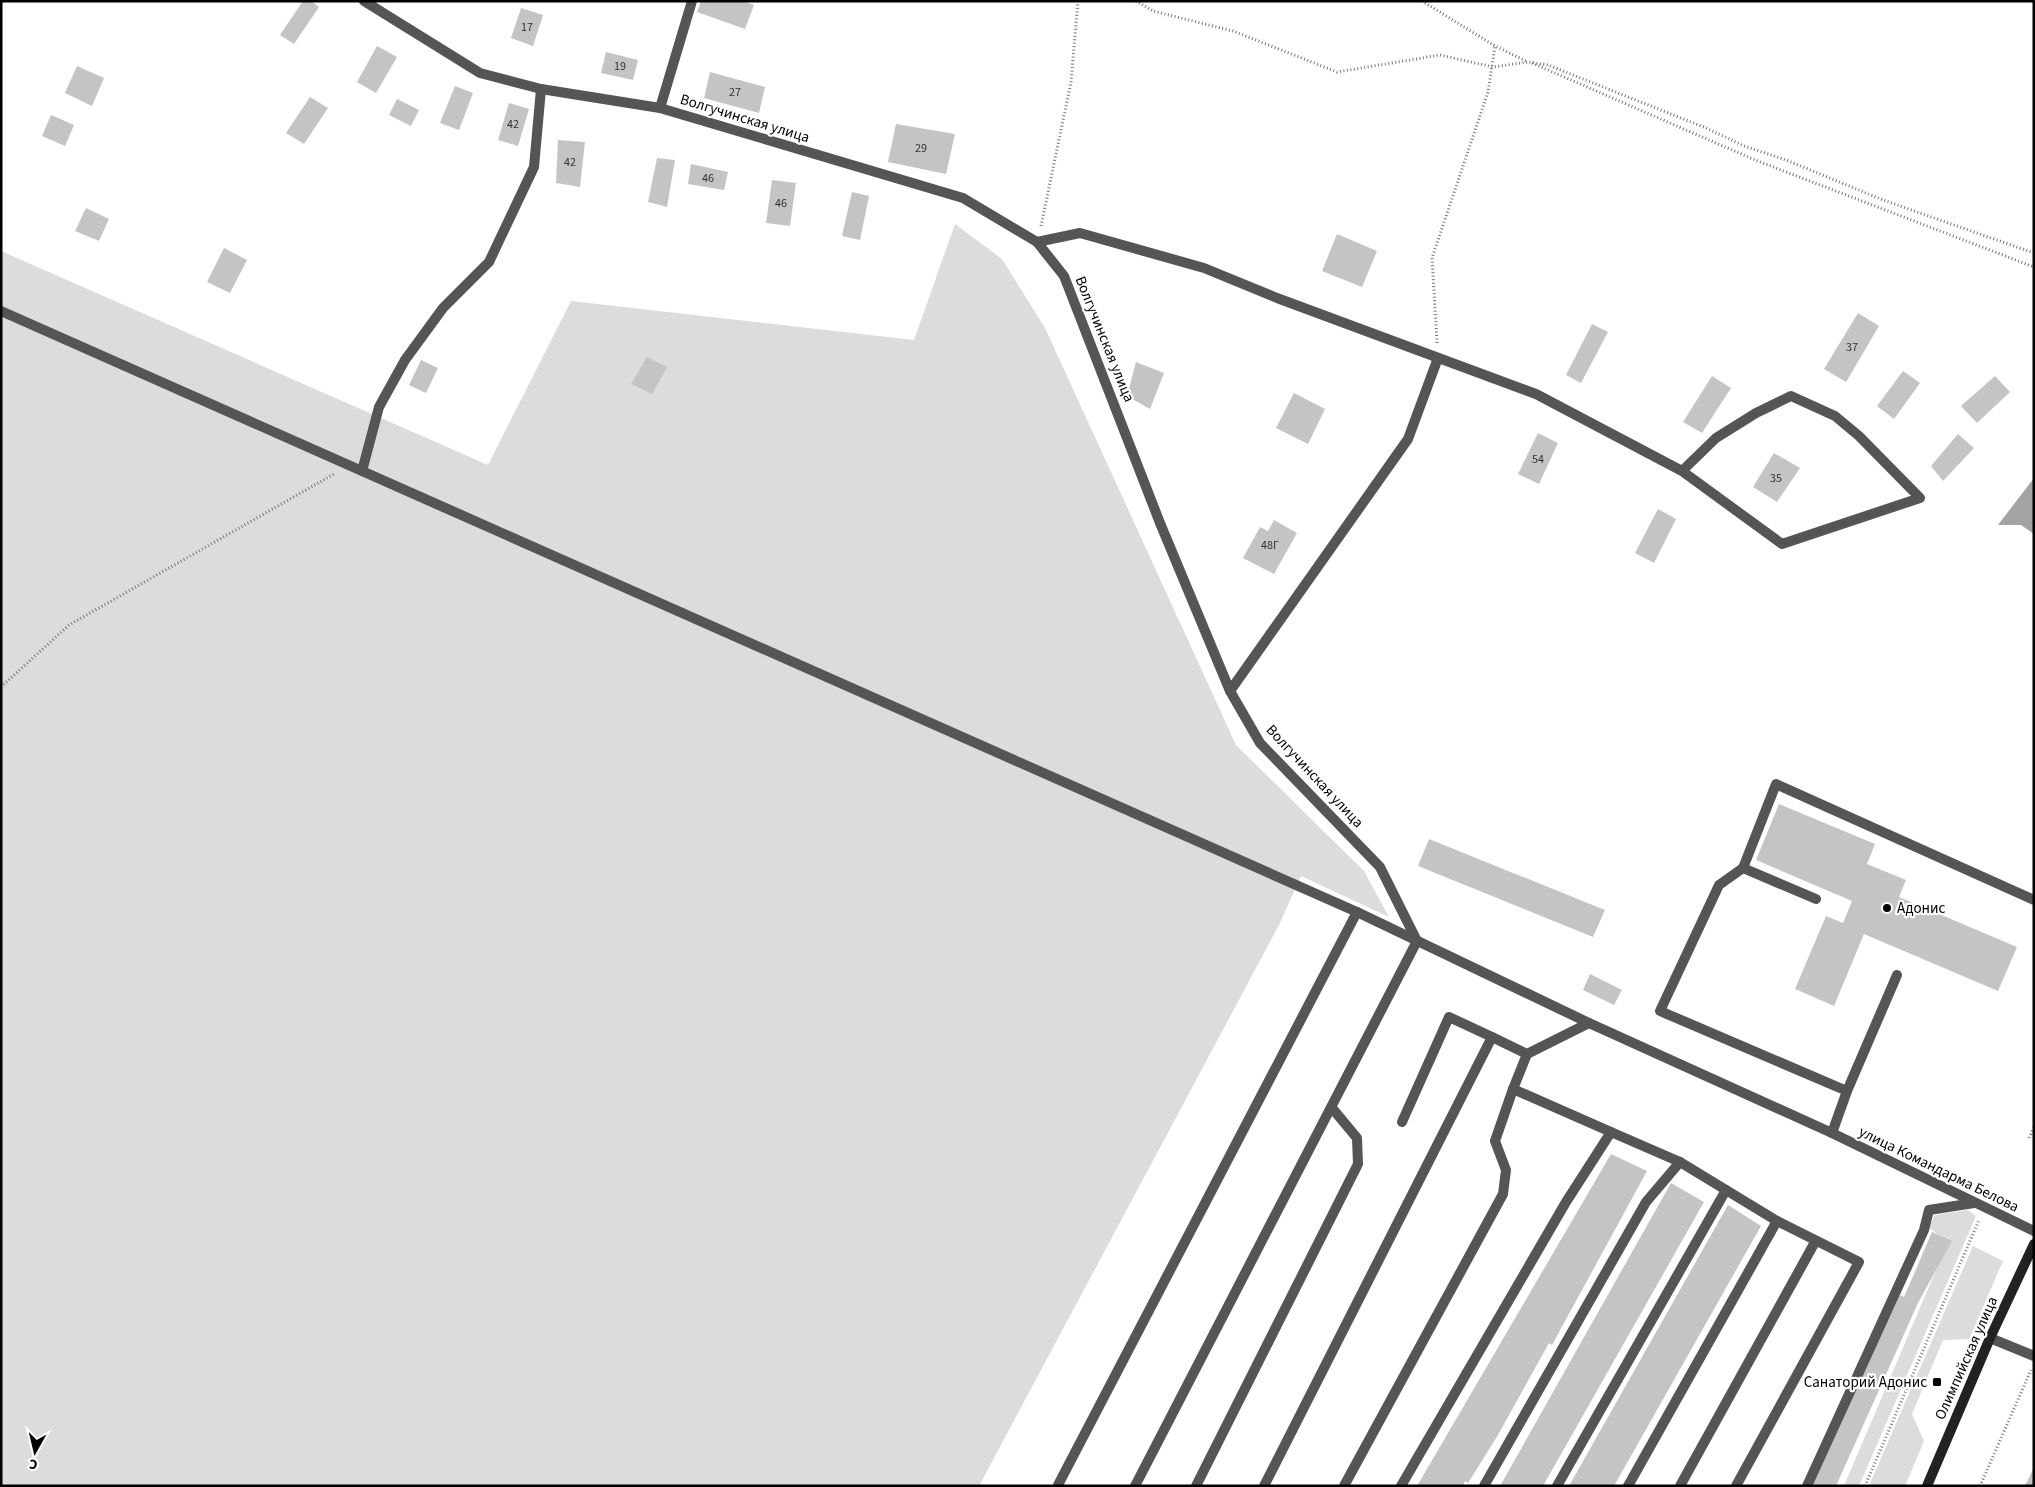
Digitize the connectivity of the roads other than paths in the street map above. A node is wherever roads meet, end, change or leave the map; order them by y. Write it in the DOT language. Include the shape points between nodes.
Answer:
graph roads {
  1 [pos="364,1"];
  2 [pos="692,1"];
  3 [pos="540,89"];
  4 [pos="660,108"];
  5 [pos="1037,242"];
  6 [pos="1,311"];
  7 [pos="1438,358"];
  8 [pos="362,471"];
  9 [pos="1682,471"];
  10 [pos="1230,691"];
  11 [pos="1743,868"];
  12 [pos="1816,899"];
  13 [pos="2034,900"];
  14 [pos="1357,912"];
  15 [pos="1417,941"];
  16 [pos="1898,975"];
  17 [pos="1589,1023"];
  18 [pos="1492,1038"];
  19 [pos="1527,1054"];
  20 [pos="1513,1089"];
  21 [pos="1847,1091"];
  22 [pos="1332,1108"];
  23 [pos="1402,1122"];
  24 [pos="1611,1132"];
  25 [pos="1832,1134"];
  26 [pos="1680,1162"];
  27 [pos="1726,1190"];
  28 [pos="1974,1203"];
  29 [pos="1777,1221"];
  30 [pos="2034,1231"];
  31 [pos="1815,1242"];
  32 [pos="2034,1244"];
  33 [pos="1990,1338"];
  34 [pos="2034,1356"];
  35 [pos="1058,1485"];
  36 [pos="1135,1486"];
  37 [pos="1196,1486"];
  38 [pos="1264,1486"];
  39 [pos="1344,1486"];
  40 [pos="1401,1486"];
  41 [pos="1484,1486"];
  42 [pos="1557,1486"];
  43 [pos="1628,1486"];
  44 [pos="1680,1486"];
  45 [pos="1736,1486"];
  46 [pos="1807,1486"];
  47 [pos="1927,1486"];
  1 -- 3 [label="street, Волгучинская улица" via="480,72"];
  2 -- 4 [label="street"];
  3 -- 4 [label="street, Волгучинская улица"];
  3 -- 8 [label="street" via="534,167 489,262 443,308 405,360 379,407"];
  4 -- 5 [label="street, Волгучинская улица" via="963,198"];
  5 -- 7 [label="street" via="1080,233 1204,268"];
  5 -- 10 [label="street, Волгучинская улица" via="1064,276"];
  6 -- 8 [label="street, улица Командарма Белова"];
  7 -- 9 [label="street" via="1536,394"];
  7 -- 10 [label="street" via="1408,439"];
  8 -- 14 [label="street, улица Командарма Белова"];
  9 -- 9 [label="street" via="1716,438 1756,413 1792,396 1835,416 1920,498 1782,544"];
  10 -- 15 [label="street, Волгучинская улица" via="1260,743 1380,867"];
  11 -- 12 [label="street"];
  11 -- 13 [label="street" via="1776,784"];
  11 -- 21 [label="street" via="1719,885 1660,1011"];
  14 -- 15 [label="street, улица Командарма Белова"];
  14 -- 35 [label="street"];
  15 -- 17 [label="street, улица Командарма Белова"];
  15 -- 22 [label="street"];
  16 -- 21 [label="street"];
  17 -- 19 [label="street"];
  17 -- 25 [label="street, улица Командарма Белова"];
  18 -- 19 [label="street"];
  18 -- 23 [label="street" via="1449,1017"];
  18 -- 38 [label="street"];
  19 -- 20 [label="street"];
  20 -- 24 [label="street"];
  20 -- 39 [label="street" via="1495,1141 1506,1170 1503,1194"];
  21 -- 25 [label="street"];
  22 -- 36 [label="street"];
  22 -- 37 [label="street" via="1357,1138 1358,1164"];
  24 -- 26 [label="street"];
  24 -- 40 [label="street" via="1561,1211"];
  25 -- 28 [label="street, улица Командарма Белова"];
  26 -- 27 [label="street"];
  26 -- 41 [label="street" via="1646,1202"];
  27 -- 29 [label="street"];
  27 -- 42 [label="street"];
  28 -- 30 [label="street, улица Командарма Белова"];
  28 -- 46 [label="street" via="1929,1210 1924,1230"];
  29 -- 31 [label="street"];
  29 -- 43 [label="street"];
  31 -- 44 [label="street"];
  31 -- 45 [label="street" via="1859,1262"];
  32 -- 33 [label="main road, Олимпийская улица"];
  33 -- 34 [label="street"];
  33 -- 47 [label="main road, Олимпийская улица"];
}
